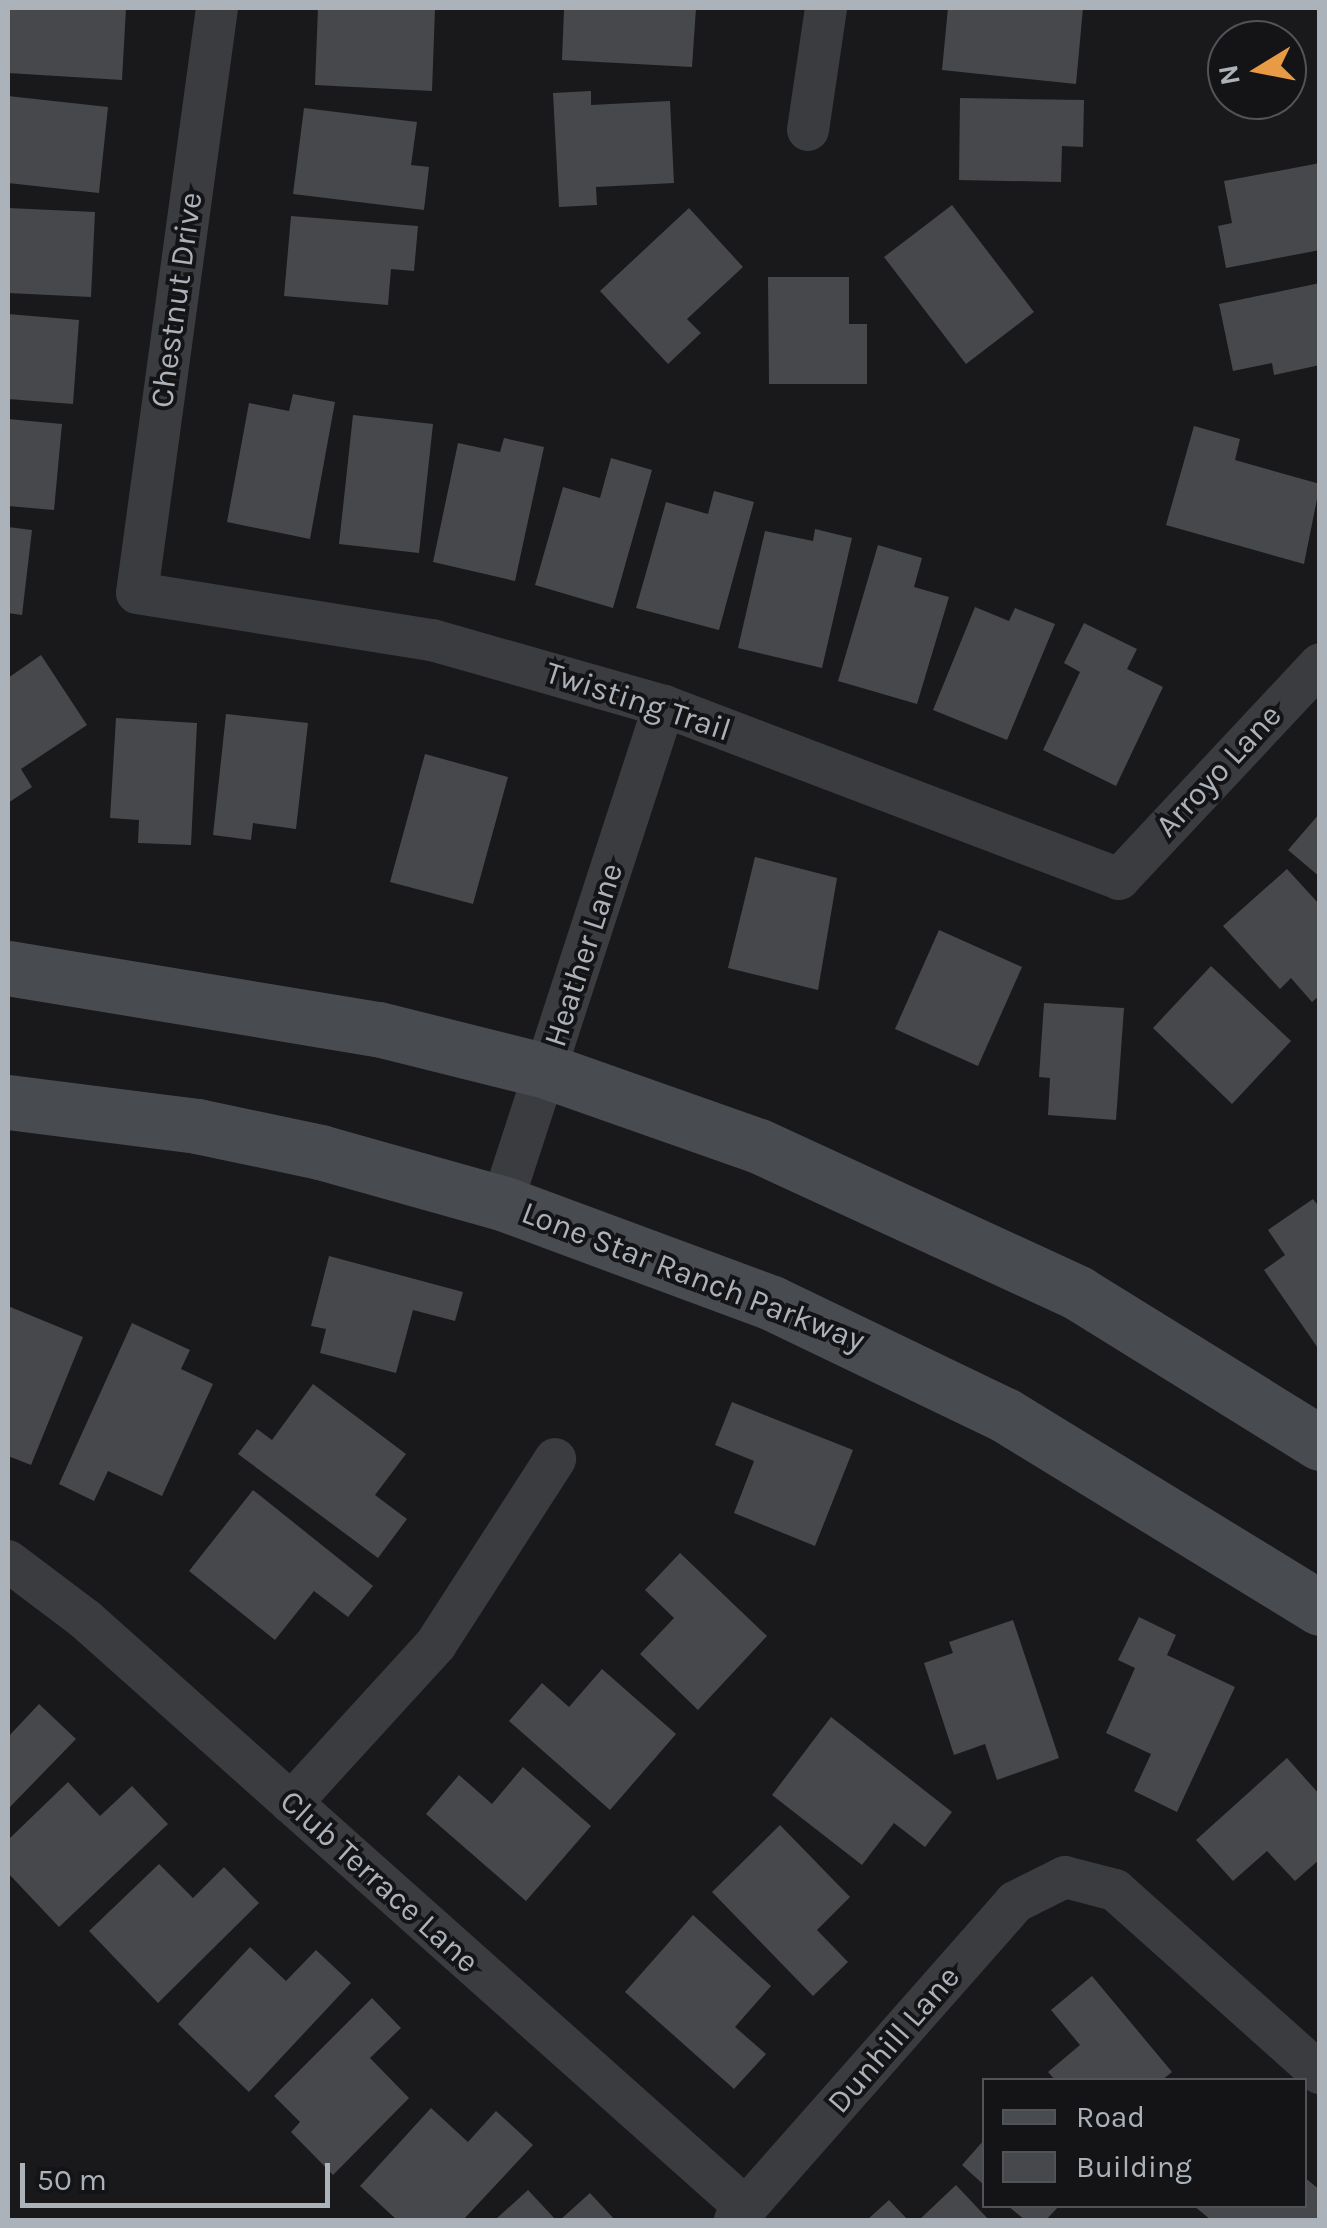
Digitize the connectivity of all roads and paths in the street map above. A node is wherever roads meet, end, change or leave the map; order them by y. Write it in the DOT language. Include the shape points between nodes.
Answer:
graph roads {
  1 [pos="216,8"];
  2 [pos="826,8"];
  3 [pos="808,130"];
  4 [pos="137,593"];
  5 [pos="1320,664"];
  6 [pos="664,706"];
  7 [pos="1120,879"];
  8 [pos="8,968"];
  9 [pos="546,1071"];
  10 [pos="8,1102"];
  11 [pos="502,1204"];
  12 [pos="1320,1443"];
  13 [pos="554,1459"];
  14 [pos="8,1561"];
  15 [pos="1320,1608"];
  16 [pos="291,1803"];
  17 [pos="1320,2074"];
  18 [pos="740,2214"];
  1 -- 4 [label="street, Chestnut Drive"];
  2 -- 3 [label="street"];
  4 -- 6 [label="street, Twisting Trail" via="432,640"];
  5 -- 7 [label="street, Arroyo Lane"];
  6 -- 7 [label="street, Twisting Trail"];
  6 -- 9 [label="street, Heather Lane"];
  8 -- 9 [label="main road" via="228,999"];
  9 -- 11 [label="street, Heather Lane"];
  9 -- 12 [label="main road" via="759,1146 982,1243"];
  10 -- 11 [label="main road, Lone Star Ranch Parkway" via="197,1126"];
  11 -- 15 [label="main road, Lone Star Ranch Parkway" via="888,1354 1133,1488"];
  13 -- 16 [label="street" via="436,1644"];
  14 -- 16 [label="street, Club Terrace Lane" via="85,1620"];
  16 -- 18 [label="street, Club Terrace Lane"];
  17 -- 18 [label="street, Dunhill Lane" via="1115,1890 1065,1877 1016,1902"];
}
